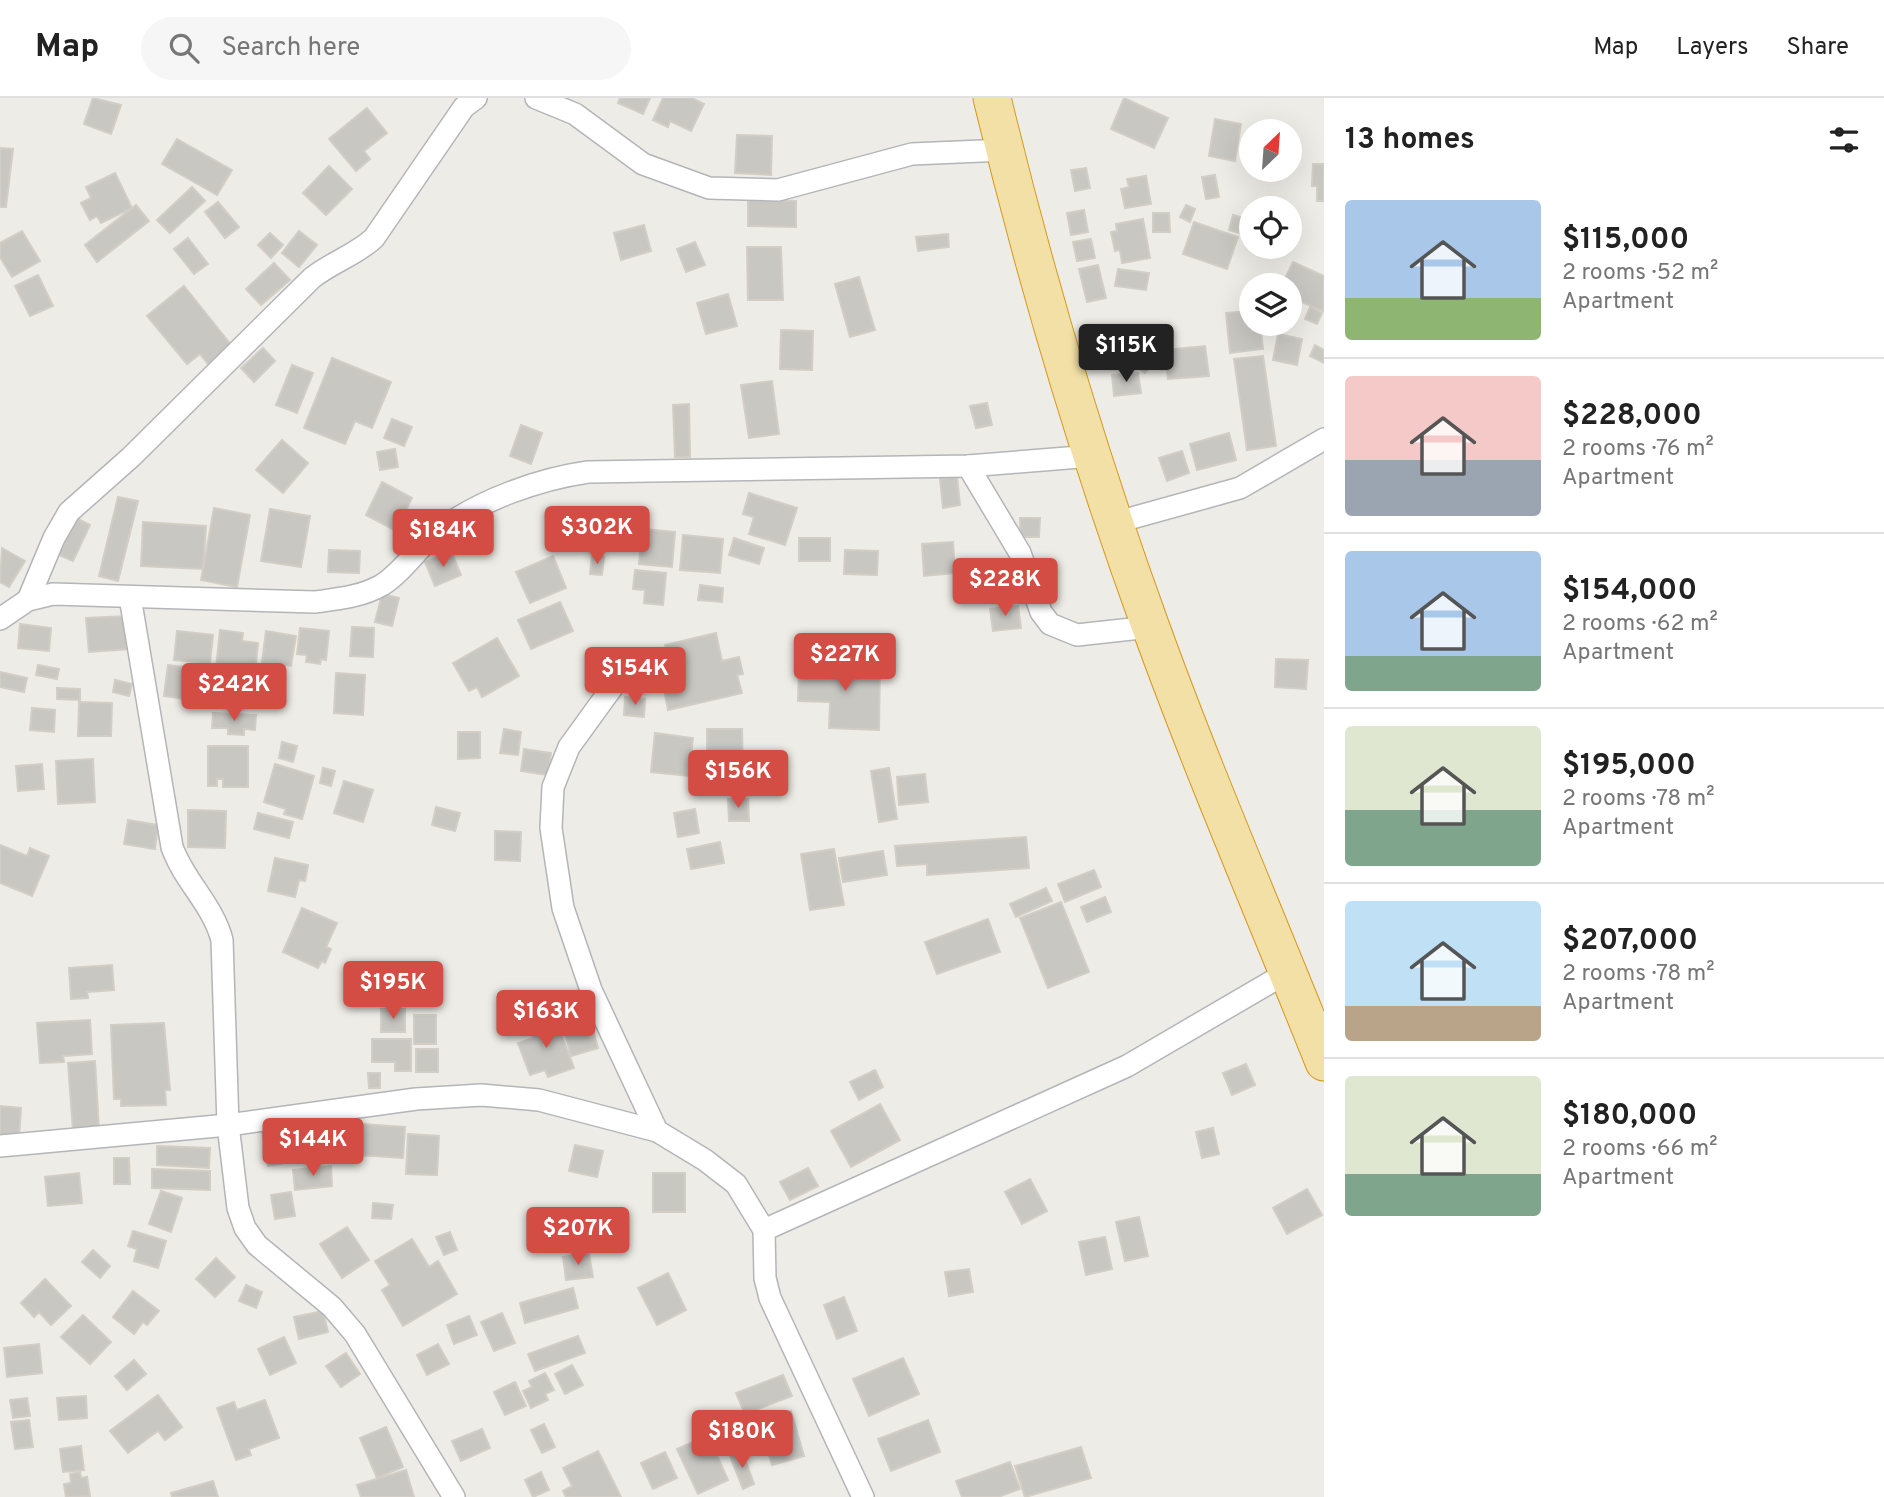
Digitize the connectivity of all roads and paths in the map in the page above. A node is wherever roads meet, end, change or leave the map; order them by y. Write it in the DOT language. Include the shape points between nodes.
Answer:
graph roads {
  1 [pos="476,98"];
  2 [pos="536,98"];
  3 [pos="992,98"];
  4 [pos="1005,150"];
  5 [pos="1324,439"];
  6 [pos="1092,456"];
  7 [pos="968,466"];
  8 [pos="1114,523"];
  9 [pos="130,597"];
  10 [pos="28,600"];
  11 [pos="0,619"];
  12 [pos="1150,627"];
  13 [pos="619,678"];
  14 [pos="1288,972"];
  15 [pos="1324,1062"];
  16 [pos="228,1125"];
  17 [pos="657,1131"];
  18 [pos="0,1146"];
  19 [pos="764,1230"];
  20 [pos="454,1497"];
  21 [pos="863,1497"];
  1 -- 10 [label="street" via="464,107 374,238 312,278 69,512"];
  2 -- 4 [label="street" via="575,114 643,164 709,188 778,190 912,154"];
  3 -- 4 [label="highway"];
  4 -- 6 [label="highway"];
  5 -- 8 [label="street" via="1240,488"];
  6 -- 7 [label="street"];
  6 -- 8 [label="highway"];
  7 -- 9 [label="street" via="588,472 554,477 518,489 442,528 383,585 349,598 314,602"];
  7 -- 12 [label="street" via="1020,553 1041,612 1050,624 1077,635"];
  8 -- 12 [label="highway"];
  9 -- 10 [label="street" via="71,593"];
  9 -- 16 [label="street" via="172,847 218,923 222,940"];
  10 -- 11 [label="street"];
  12 -- 14 [label="highway"];
  13 -- 17 [label="street" via="569,747 553,788 551,828 563,908 587,979"];
  14 -- 15 [label="highway"];
  14 -- 19 [label="street" via="1127,1066"];
  16 -- 17 [label="street" via="416,1099 481,1095 539,1100"];
  16 -- 18 [label="street"];
  16 -- 20 [label="street" via="237,1208 245,1228 257,1245 332,1307 355,1334"];
  17 -- 19 [label="street" via="736,1184"];
  19 -- 21 [label="street" via="770,1298"];
}
